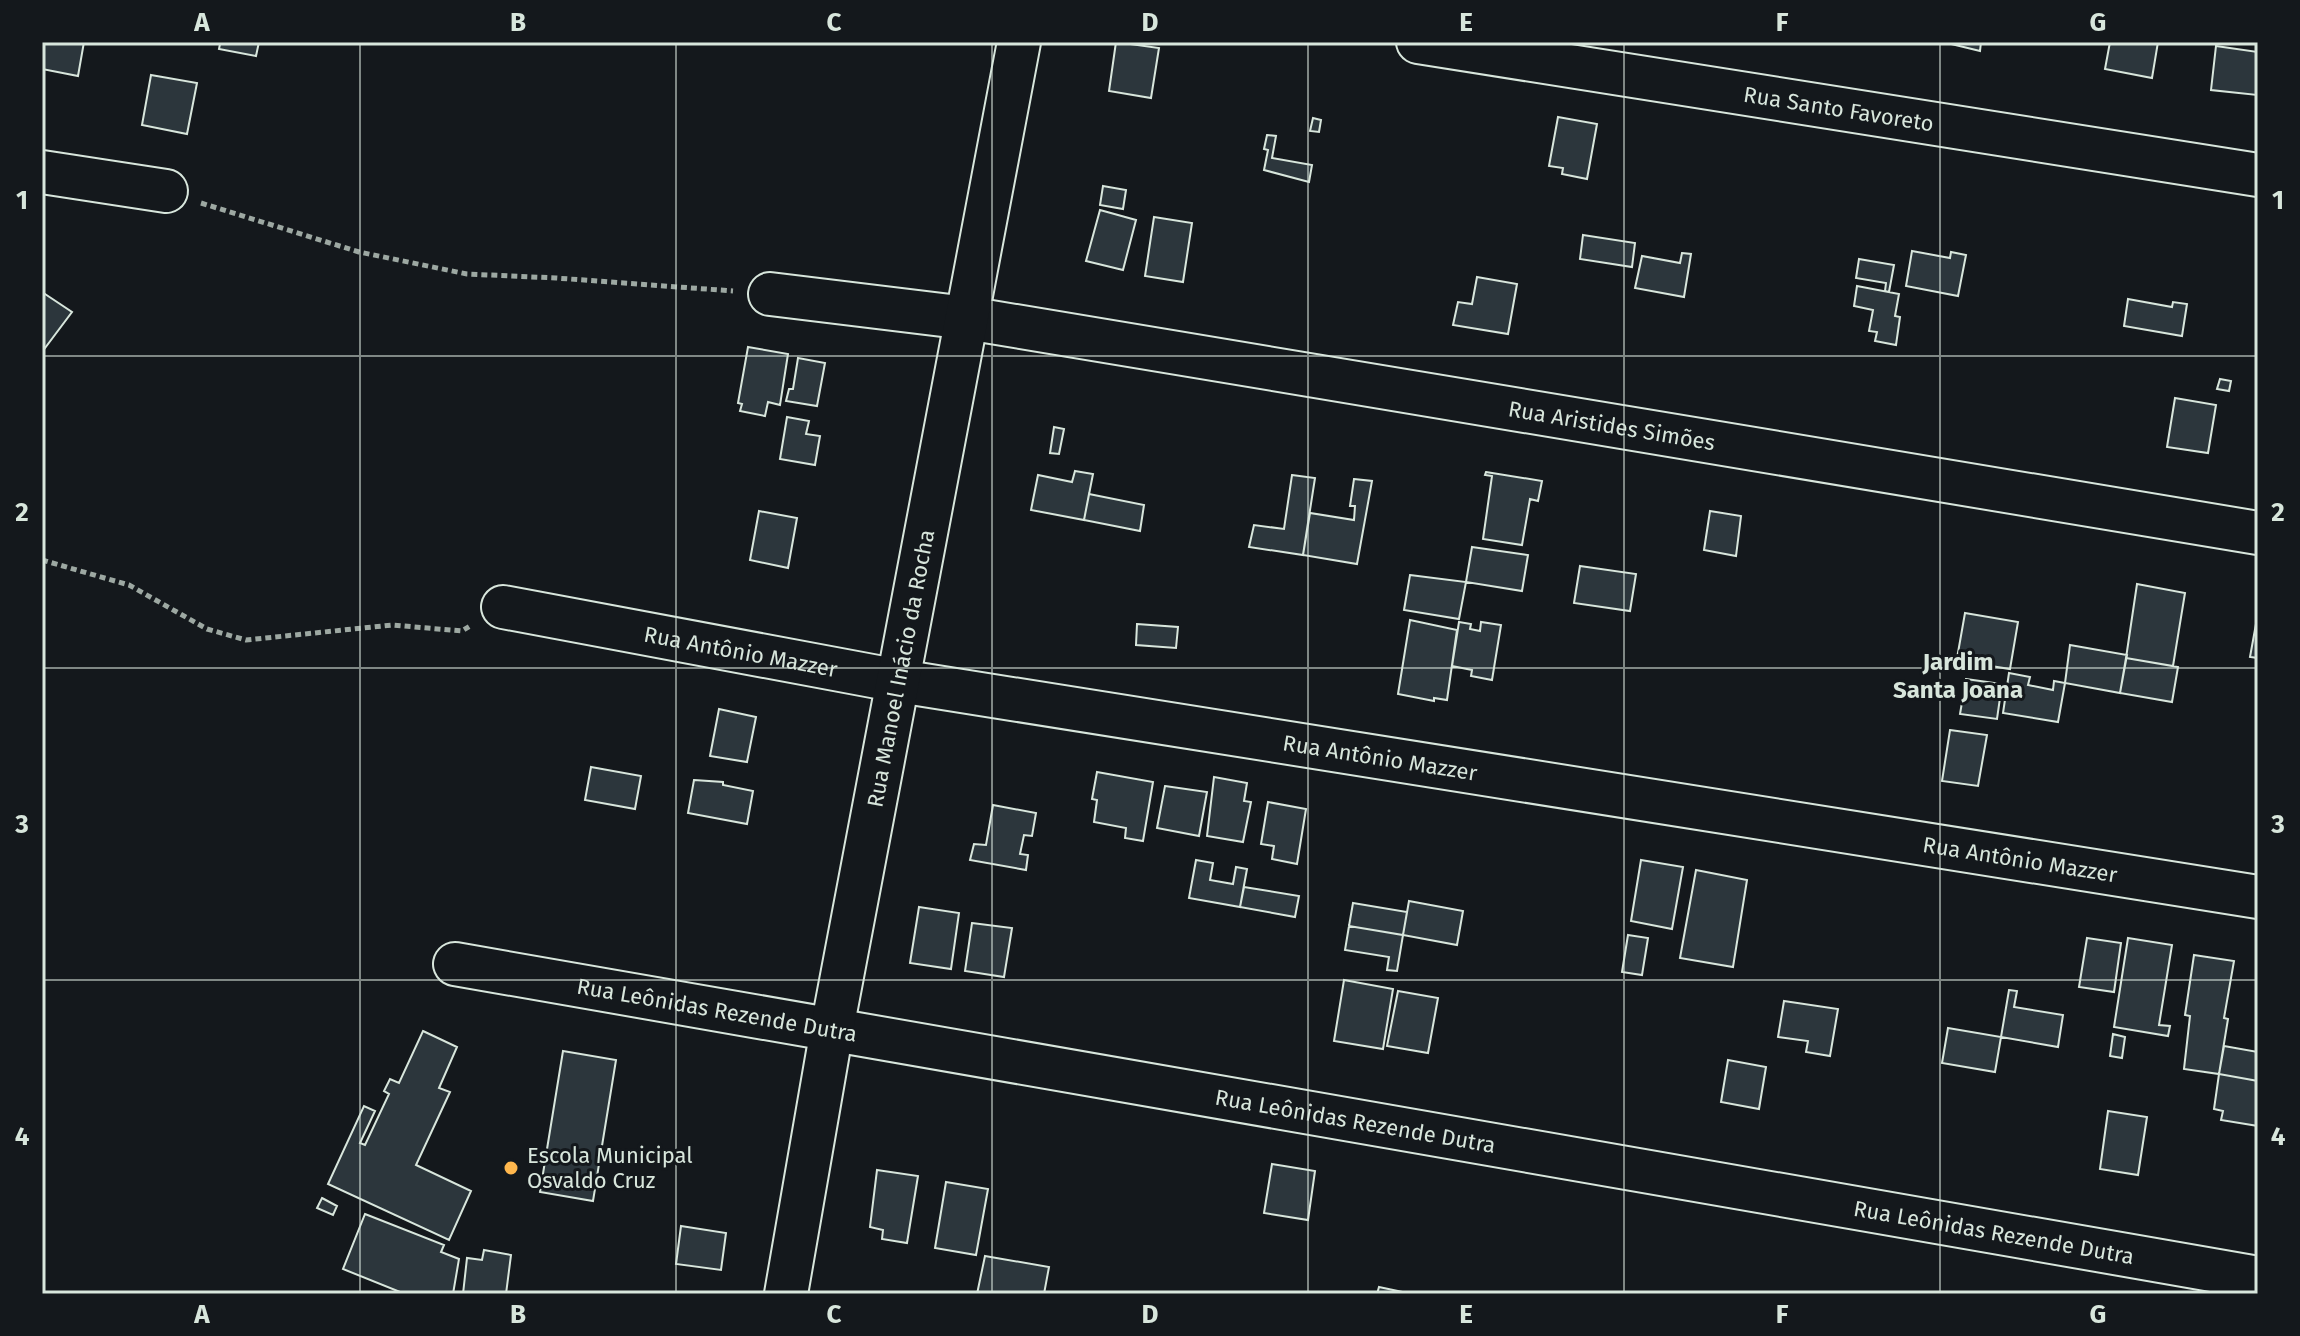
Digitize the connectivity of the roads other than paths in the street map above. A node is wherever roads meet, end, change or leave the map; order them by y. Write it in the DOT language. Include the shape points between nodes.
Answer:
graph roads {
  1 [pos="1019,42"];
  2 [pos="1418,42"];
  3 [pos="42,172"];
  4 [pos="2258,175"];
  5 [pos="166,191"];
  6 [pos="770,294"];
  7 [pos="967,318"];
  8 [pos="2258,533"];
  9 [pos="503,607"];
  10 [pos="899,681"];
  11 [pos="2258,897"];
  12 [pos="455,964"];
  13 [pos="832,1029"];
  14 [pos="2258,1278"];
  15 [pos="786,1294"];
  1 -- 7 [label="street, Rua Manoel Inácio da Rocha"];
  2 -- 4 [label="street, Rua Santo Favoreto"];
  3 -- 5 [label="street"];
  6 -- 7 [label="street, Rua Aristides Simões"];
  7 -- 8 [label="street, Rua Aristides Simões"];
  7 -- 10 [label="street, Rua Manoel Inácio da Rocha"];
  9 -- 10 [label="street, Rua Antônio Mazzer"];
  10 -- 11 [label="street, Rua Antônio Mazzer"];
  10 -- 13 [label="street, Rua Manoel Inácio da Rocha"];
  12 -- 13 [label="street, Rua Leônidas Rezende Dutra"];
  13 -- 14 [label="street, Rua Leônidas Rezende Dutra"];
  13 -- 15 [label="street, Rua Manoel Inácio da Rocha"];
}
